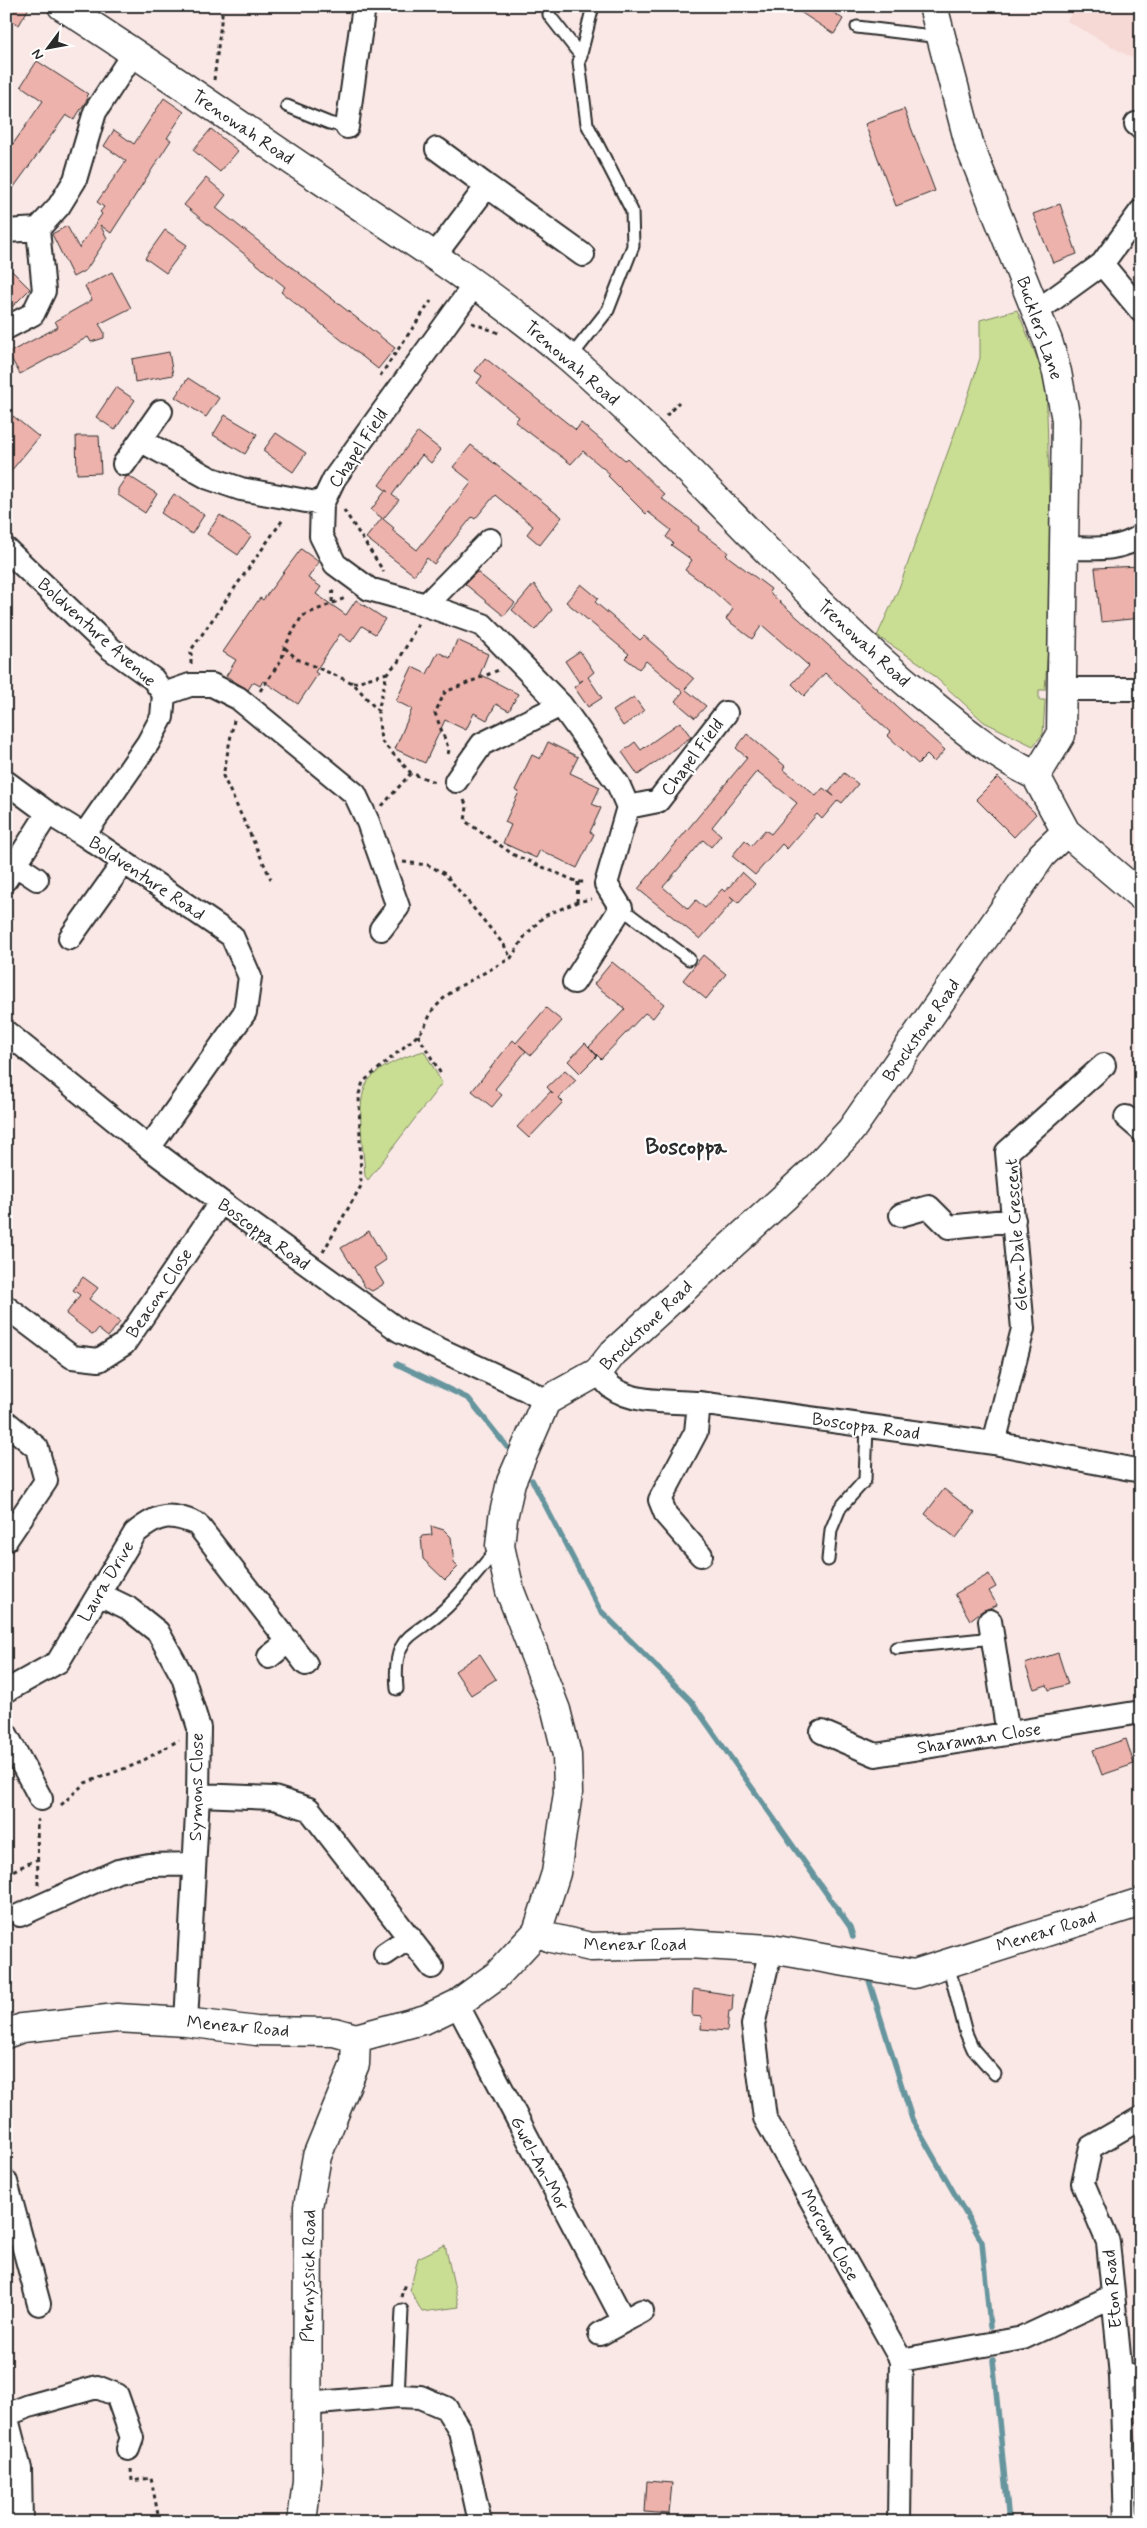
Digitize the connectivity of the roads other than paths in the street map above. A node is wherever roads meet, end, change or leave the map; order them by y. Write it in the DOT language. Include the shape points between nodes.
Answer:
graph roads {
  1 [pos="62,6"];
  2 [pos="549,6"];
  3 [pos="593,6"];
  4 [pos="933,6"];
  5 [pos="360,7"];
  6 [pos="857,28"];
  7 [pos="940,36"];
  8 [pos="134,52"];
  9 [pos="581,56"];
  10 [pos="287,106"];
  11 [pos="347,127"];
  12 [pos="437,149"];
  13 [pos="487,186"];
  14 [pos="1141,211"];
  15 [pos="38,229"];
  16 [pos="6,231"];
  17 [pos="434,255"];
  18 [pos="583,255"];
  19 [pos="1102,264"];
  20 [pos="475,284"];
  21 [pos="1141,311"];
  22 [pos="1037,312"];
  23 [pos="6,328"];
  24 [pos="570,359"];
  25 [pos="161,411"];
  26 [pos="142,440"];
  27 [pos="124,464"];
  28 [pos="326,496"];
  29 [pos="1141,536"];
  30 [pos="490,540"];
  31 [pos="1064,548"];
  32 [pos="7,550"];
  33 [pos="426,605"];
  34 [pos="1063,689"];
  35 [pos="1141,690"];
  36 [pos="164,694"];
  37 [pos="561,705"];
  38 [pos="726,713"];
  39 [pos="1036,776"];
  40 [pos="6,782"];
  41 [pos="446,782"];
  42 [pos="628,807"];
  43 [pos="48,813"];
  44 [pos="1066,832"];
  45 [pos="84,835"];
  46 [pos="124,862"];
  47 [pos="11,872"];
  48 [pos="37,879"];
  49 [pos="1141,896"];
  50 [pos="621,908"];
  51 [pos="381,929"];
  52 [pos="70,938"];
  53 [pos="689,959"];
  54 [pos="574,982"];
  55 [pos="6,1032"];
  56 [pos="1104,1065"];
  57 [pos="149,1148"];
  58 [pos="221,1202"];
  59 [pos="901,1216"];
  60 [pos="1014,1220"];
  61 [pos="6,1307"];
  62 [pos="598,1372"];
  63 [pos="546,1401"];
  64 [pos="699,1403"];
  65 [pos="6,1422"];
  66 [pos="867,1426"];
  67 [pos="994,1443"];
  68 [pos="1141,1471"];
  69 [pos="6,1540"];
  70 [pos="500,1546"];
  71 [pos="701,1555"];
  72 [pos="828,1560"];
  73 [pos="99,1594"];
  74 [pos="992,1629"];
  75 [pos="289,1641"];
  76 [pos="896,1648"];
  77 [pos="269,1656"];
  78 [pos="306,1664"];
  79 [pos="397,1689"];
  80 [pos="6,1691"];
  81 [pos="1141,1712"];
  82 [pos="822,1732"];
  83 [pos="6,1734"];
  84 [pos="1008,1734"];
  85 [pos="198,1795"];
  86 [pos="47,1808"];
  87 [pos="194,1864"];
  88 [pos="1141,1902"];
  89 [pos="29,1911"];
  90 [pos="538,1932"];
  91 [pos="410,1937"];
  92 [pos="771,1949"];
  93 [pos="385,1954"];
  94 [pos="948,1964"];
  95 [pos="432,1967"];
  96 [pos="456,2004"];
  97 [pos="186,2022"];
  98 [pos="6,2034"];
  99 [pos="356,2038"];
  100 [pos="995,2074"];
  101 [pos="1141,2118"];
  102 [pos="6,2182"];
  103 [pos="13,2232"];
  104 [pos="1113,2296"];
  105 [pos="39,2304"];
  106 [pos="402,2310"];
  107 [pos="600,2334"];
  108 [pos="901,2360"];
  109 [pos="1131,2376"];
  110 [pos="398,2396"];
  111 [pos="307,2404"];
  112 [pos="6,2415"];
  113 [pos="128,2449"];
  114 [pos="21,2522"];
  115 [pos="302,2522"];
  116 [pos="480,2522"];
  117 [pos="899,2522"];
  118 [pos="1126,2522"];
  1 -- 8 [label="street, Trenowah Road"];
  2 -- 9 [label="lane" via="549,15"];
  3 -- 9 [label="lane"];
  4 -- 7 [label="street, Bucklers Lane"];
  5 -- 11 [label="street"];
  6 -- 7 [label="lane"];
  7 -- 22 [label="street, Bucklers Lane" via="970,147"];
  8 -- 15 [label="street" via="96,112 75,180 59,206"];
  8 -- 17 [label="street, Trenowah Road"];
  9 -- 24 [label="lane" via="579,62 587,124 632,211 633,246 608,310"];
  10 -- 11 [label="lane"];
  12 -- 13 [label="street"];
  13 -- 17 [label="street"];
  13 -- 18 [label="street"];
  14 -- 19 [label="street"];
  15 -- 16 [label="street"];
  15 -- 23 [label="street" via="44,291 33,314"];
  17 -- 20 [label="street, Trenowah Road"];
  19 -- 21 [label="street"];
  19 -- 22 [label="street"];
  20 -- 24 [label="street, Trenowah Road"];
  20 -- 28 [label="street, Chapel Field"];
  22 -- 31 [label="street, Bucklers Lane" via="1057,372 1066,420"];
  24 -- 39 [label="street, Trenowah Road" via="620,404 866,648 976,740 1009,763"];
  25 -- 26 [label="street"];
  26 -- 27 [label="street"];
  26 -- 28 [label="street" via="209,478 241,489 297,499"];
  28 -- 33 [label="street, Chapel Field" via="321,536 334,564 369,589"];
  29 -- 31 [label="street" via="1121,546"];
  30 -- 33 [label="street"];
  31 -- 34 [label="street, Bucklers Lane"];
  32 -- 36 [label="street, Boldventure Avenue" via="111,649 153,679"];
  33 -- 37 [label="street, Chapel Field" via="483,625"];
  34 -- 35 [label="street"];
  34 -- 39 [label="street, Bucklers Lane" via="1061,734"];
  36 -- 45 [label="street, Boldventure Road" via="162,717 148,743"];
  36 -- 51 [label="street" via="190,685 212,685 238,698 355,794 398,907"];
  37 -- 41 [label="street" via="482,744"];
  37 -- 42 [label="street, Chapel Field" via="618,784"];
  38 -- 42 [label="street, Chapel Field" via="658,801"];
  39 -- 44 [label="street"];
  40 -- 43 [label="street"];
  42 -- 50 [label="street" via="606,884"];
  43 -- 45 [label="street"];
  43 -- 47 [label="street"];
  44 -- 49 [label="street"];
  44 -- 62 [label="street, Brockstone Road" via="1042,855 851,1130 812,1170 613,1353"];
  45 -- 46 [label="street, Boldventure Road"];
  46 -- 52 [label="street" via="79,907"];
  46 -- 57 [label="street, Boldventure Road" via="232,936 250,977 245,1012"];
  47 -- 48 [label="street"];
  50 -- 53 [label="lane"];
  50 -- 54 [label="street"];
  55 -- 57 [label="street, Boscoppa Road"];
  56 -- 60 [label="street, Glen-Dale Crescent" via="1007,1152"];
  57 -- 58 [label="street, Boscoppa Road"];
  58 -- 61 [label="street, Beacon Close" via="124,1344 99,1360 72,1357"];
  58 -- 63 [label="street, Boscoppa Road" via="400,1331"];
  59 -- 60 [label="street" via="929,1207 949,1227"];
  60 -- 67 [label="street, Glen-Dale Crescent" via="1023,1329"];
  62 -- 63 [label="street, Brockstone Road"];
  62 -- 64 [label="street, Boscoppa Road" via="610,1386 625,1394"];
  63 -- 70 [label="street" via="510,1482"];
  64 -- 66 [label="street, Boscoppa Road"];
  64 -- 71 [label="street" via="696,1432 660,1500 666,1514"];
  65 -- 69 [label="street" via="38,1448 46,1481"];
  66 -- 67 [label="street, Boscoppa Road"];
  66 -- 72 [label="lane" via="865,1480 840,1508 831,1530"];
  67 -- 68 [label="street, Boscoppa Road"];
  70 -- 79 [label="lane" via="445,1608 404,1642 395,1666"];
  70 -- 90 [label="street" via="510,1591 556,1710 567,1755 568,1793 556,1873"];
  73 -- 75 [label="street, Laura Drive" via="135,1533 151,1521 176,1515 197,1524"];
  73 -- 80 [label="street, Laura Drive" via="58,1662"];
  73 -- 85 [label="street, Symons Close" via="128,1608 158,1632 184,1677 198,1728"];
  74 -- 76 [label="lane"];
  74 -- 84 [label="street"];
  75 -- 77 [label="street"];
  75 -- 78 [label="street, Laura Drive"];
  81 -- 84 [label="street, Sharaman Close"];
  82 -- 84 [label="street, Sharaman Close" via="876,1755"];
  83 -- 86 [label="street"];
  85 -- 87 [label="street, Symons Close"];
  85 -- 91 [label="street" via="274,1798 309,1809"];
  87 -- 89 [label="street" via="149,1865 118,1871"];
  87 -- 97 [label="street, Symons Close"];
  88 -- 94 [label="street, Menear Road"];
  90 -- 92 [label="street, Menear Road" via="592,1947 688,1944"];
  90 -- 96 [label="street, Menear Road" via="497,1976"];
  91 -- 93 [label="street"];
  91 -- 95 [label="street"];
  92 -- 94 [label="street, Menear Road" via="914,1974"];
  92 -- 108 [label="street, Morcom Close" via="753,2025 765,2118"];
  94 -- 100 [label="lane" via="966,2033 973,2049"];
  96 -- 99 [label="street, Menear Road" via="426,2019"];
  96 -- 107 [label="street, Gwel-An-Mor" via="633,2316"];
  97 -- 98 [label="street, Menear Road" via="117,2018 22,2028"];
  97 -- 99 [label="street, Menear Road" via="256,2031 334,2032"];
  99 -- 111 [label="street, Phernyssick Road" via="355,2064 317,2156 308,2207"];
  101 -- 104 [label="street, Eton Road" via="1091,2147 1083,2182 1108,2242"];
  102 -- 103 [label="street"];
  103 -- 105 [label="street"];
  104 -- 108 [label="street" via="1023,2338"];
  104 -- 109 [label="street, Eton Road"];
  106 -- 110 [label="lane"];
  108 -- 117 [label="street"];
  109 -- 118 [label="street, Eton Road"];
  110 -- 111 [label="street"];
  110 -- 116 [label="street" via="420,2397 446,2408 460,2431"];
  111 -- 115 [label="street, Phernyssick Road" via="307,2481"];
  112 -- 113 [label="street" via="97,2387 117,2396 132,2438"];
  112 -- 114 [label="street" via="20,2469"];
}
